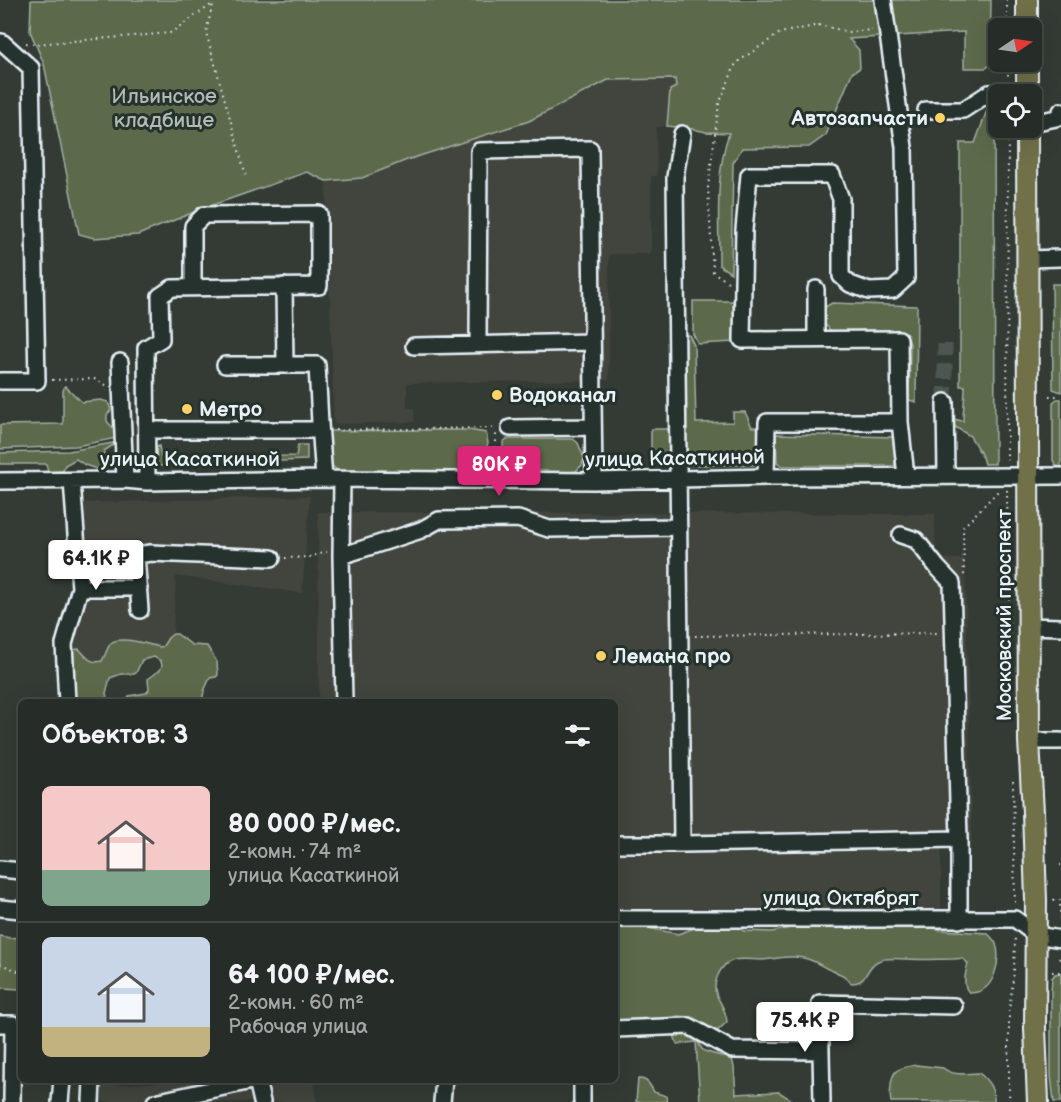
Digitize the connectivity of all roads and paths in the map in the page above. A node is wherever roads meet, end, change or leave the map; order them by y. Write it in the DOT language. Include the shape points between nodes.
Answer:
graph roads {
  1 [pos="883,0"];
  2 [pos="1007,0"];
  3 [pos="1027,0"];
  4 [pos="214,1"];
  5 [pos="1007,18"];
  6 [pos="1027,18"];
  7 [pos="887,29"];
  8 [pos="1,42"];
  9 [pos="988,93"];
  10 [pos="926,110"];
  11 [pos="1061,111"];
  12 [pos="1061,117"];
  13 [pos="1042,121"];
  14 [pos="682,134"];
  15 [pos="1008,138"];
  16 [pos="1027,138"];
  17 [pos="246,176"];
  18 [pos="1061,258"];
  19 [pos="1027,259"];
  20 [pos="284,286"];
  21 [pos="193,287"];
  22 [pos="816,289"];
  23 [pos="743,292"];
  24 [pos="816,340"];
  25 [pos="592,342"];
  26 [pos="478,345"];
  27 [pos="414,346"];
  28 [pos="120,362"];
  29 [pos="285,364"];
  30 [pos="225,365"];
  31 [pos="0,381"];
  32 [pos="37,381"];
  33 [pos="122,393"];
  34 [pos="1049,396"];
  35 [pos="1061,396"];
  36 [pos="945,402"];
  37 [pos="900,422"];
  38 [pos="593,427"];
  39 [pos="510,428"];
  40 [pos="147,430"];
  41 [pos="320,430"];
  42 [pos="496,439"];
  43 [pos="496,453"];
  44 [pos="906,476"];
  45 [pos="946,476"];
  46 [pos="1007,476"];
  47 [pos="1028,476"];
  48 [pos="1061,476"];
  49 [pos="766,477"];
  50 [pos="324,479"];
  51 [pos="679,479"];
  52 [pos="125,480"];
  53 [pos="342,480"];
  54 [pos="594,480"];
  55 [pos="0,481"];
  56 [pos="72,481"];
  57 [pos="147,482"];
  58 [pos="679,527"];
  59 [pos="901,535"];
  60 [pos="341,552"];
  61 [pos="272,558"];
  62 [pos="80,588"];
  63 [pos="139,588"];
  64 [pos="140,610"];
  65 [pos="1028,626"];
  66 [pos="1061,627"];
  67 [pos="954,632"];
  68 [pos="680,636"];
  69 [pos="1011,663"];
  70 [pos="67,699"];
  71 [pos="344,699"];
  72 [pos="1029,741"];
  73 [pos="1061,741"];
  74 [pos="1013,782"];
  75 [pos="959,839"];
  76 [pos="618,844"];
  77 [pos="682,844"];
  78 [pos="0,869"];
  79 [pos="18,871"];
  80 [pos="1049,900"];
  81 [pos="0,908"];
  82 [pos="1015,908"];
  83 [pos="18,910"];
  84 [pos="1061,917"];
  85 [pos="618,919"];
  86 [pos="959,920"];
  87 [pos="1016,933"];
  88 [pos="1036,934"];
  89 [pos="1061,939"];
  90 [pos="1059,958"];
  91 [pos="1061,962"];
  92 [pos="0,964"];
  93 [pos="18,971"];
  94 [pos="1014,972"];
  95 [pos="1018,972"];
  96 [pos="1052,972"];
  97 [pos="1061,972"];
  98 [pos="954,1006"];
  99 [pos="0,1024"];
  100 [pos="618,1029"];
  101 [pos="821,1051"];
  102 [pos="62,1083"];
  103 [pos="92,1083"];
  104 [pos="243,1083"];
  105 [pos="258,1083"];
  106 [pos="444,1083"];
  107 [pos="582,1083"];
  108 [pos="12,1102"];
  109 [pos="60,1102"];
  110 [pos="92,1102"];
  111 [pos="155,1102"];
  112 [pos="262,1102"];
  113 [pos="442,1102"];
  114 [pos="582,1102"];
  115 [pos="822,1102"];
  116 [pos="1010,1102"];
  117 [pos="1038,1102"];
  1 -- 7 [label="street"];
  2 -- 5 [label="path"];
  3 -- 6 [label="main road"];
  4 -- 8 [label="path" via="170,33 36,44"];
  4 -- 17 [label="path" via="206,32"];
  7 -- 23 [label="path" via="849,32 819,25 780,33 736,63 719,104 708,188 713,272"];
  7 -- 23 [label="street" via="904,147 906,278 893,290 869,291 841,276 841,199 832,174 749,175"];
  8 -- 32 [label="street" via="31,68"];
  9 -- 10 [label="street" via="963,110"];
  11 -- 12 [label="street"];
  12 -- 13 [label="street"];
  14 -- 51 [label="street" via="675,177"];
  15 -- 46 [label="path"];
  16 -- 19 [label="main road, Московский проспект"];
  18 -- 19 [label="street"];
  19 -- 47 [label="main road, Московский проспект"];
  20 -- 21 [label="street"];
  20 -- 21 [label="street" via="319,286 319,214 204,215 193,226"];
  20 -- 29 [label="street"];
  21 -- 40 [label="street" via="172,288 160,296 161,339 146,348"];
  22 -- 24 [label="street"];
  23 -- 24 [label="street" via="742,340"];
  24 -- 37 [label="street" via="899,339"];
  25 -- 26 [label="street"];
  25 -- 26 [label="street" via="590,149 524,150 479,152"];
  25 -- 38 [label="street"];
  26 -- 27 [label="street"];
  28 -- 33 [label="street"];
  29 -- 30 [label="street"];
  29 -- 41 [label="street" via="317,365"];
  31 -- 32 [label="street"];
  32 -- 33 [label="path" via="94,379"];
  33 -- 52 [label="street"];
  34 -- 35 [label="path"];
  36 -- 45 [label="street"];
  37 -- 44 [label="street"];
  37 -- 49 [label="street" via="767,422"];
  38 -- 39 [label="street"];
  38 -- 54 [label="street"];
  39 -- 41 [label="path"];
  40 -- 41 [label="street"];
  40 -- 57 [label="street"];
  41 -- 50 [label="street"];
  42 -- 43 [label="path"];
  44 -- 45 [label="street, улица Касаткиной"];
  44 -- 49 [label="street, улица Касаткиной"];
  45 -- 46 [label="street, улица Касаткиной"];
  46 -- 47 [label="street, улица Касаткиной"];
  46 -- 69 [label="path"];
  47 -- 48 [label="street, улица Касаткиной"];
  47 -- 65 [label="main road, Московский проспект"];
  49 -- 51 [label="street, улица Касаткиной"];
  50 -- 53 [label="street, улица Касаткиной"];
  50 -- 57 [label="street, улица Касаткиной"];
  51 -- 54 [label="street, улица Касаткиной"];
  51 -- 58 [label="street"];
  52 -- 56 [label="street, улица Касаткиной"];
  52 -- 57 [label="street, улица Касаткиной"];
  53 -- 54 [label="street, улица Касаткиной"];
  53 -- 60 [label="street"];
  55 -- 56 [label="street, улица Касаткиной"];
  56 -- 62 [label="street"];
  58 -- 60 [label="street" via="549,529 518,519 439,520 421,530"];
  58 -- 68 [label="street"];
  59 -- 67 [label="street" via="916,540 952,583"];
  60 -- 61 [label="path"];
  60 -- 71 [label="street"];
  61 -- 63 [label="street" via="136,555"];
  62 -- 63 [label="street"];
  62 -- 70 [label="street" via="64,644"];
  63 -- 64 [label="street"];
  65 -- 66 [label="street"];
  65 -- 72 [label="main road, Московский проспект"];
  67 -- 68 [label="path"];
  67 -- 75 [label="street"];
  68 -- 77 [label="street"];
  72 -- 73 [label="street"];
  72 -- 88 [label="main road, Московский проспект"];
  74 -- 82 [label="path"];
  75 -- 77 [label="street"];
  75 -- 86 [label="street"];
  76 -- 77 [label="street"];
  78 -- 79 [label="street"];
  80 -- 84 [label="path" via="1060,900"];
  81 -- 83 [label="street"];
  85 -- 86 [label="street, улица Октябрят"];
  86 -- 88 [label="street, улица Октябрят" via="1015,919"];
  87 -- 94 [label="path"];
  88 -- 89 [label="street, улица Октябрят"];
  88 -- 117 [label="main road, Московский проспект"];
  90 -- 91 [label="path"];
  92 -- 93 [label="path"];
  94 -- 95 [label="path"];
  94 -- 116 [label="path" via="1009,1011"];
  96 -- 97 [label="path"];
  98 -- 101 [label="street" via="820,1003"];
  99 -- 108 [label="street" via="13,1024"];
  100 -- 101 [label="street" via="689,1026 732,1050"];
  101 -- 115 [label="street"];
  102 -- 109 [label="street"];
  103 -- 110 [label="street"];
  104 -- 111 [label="street"];
  105 -- 112 [label="street"];
  106 -- 113 [label="street"];
  107 -- 114 [label="street"];
}
